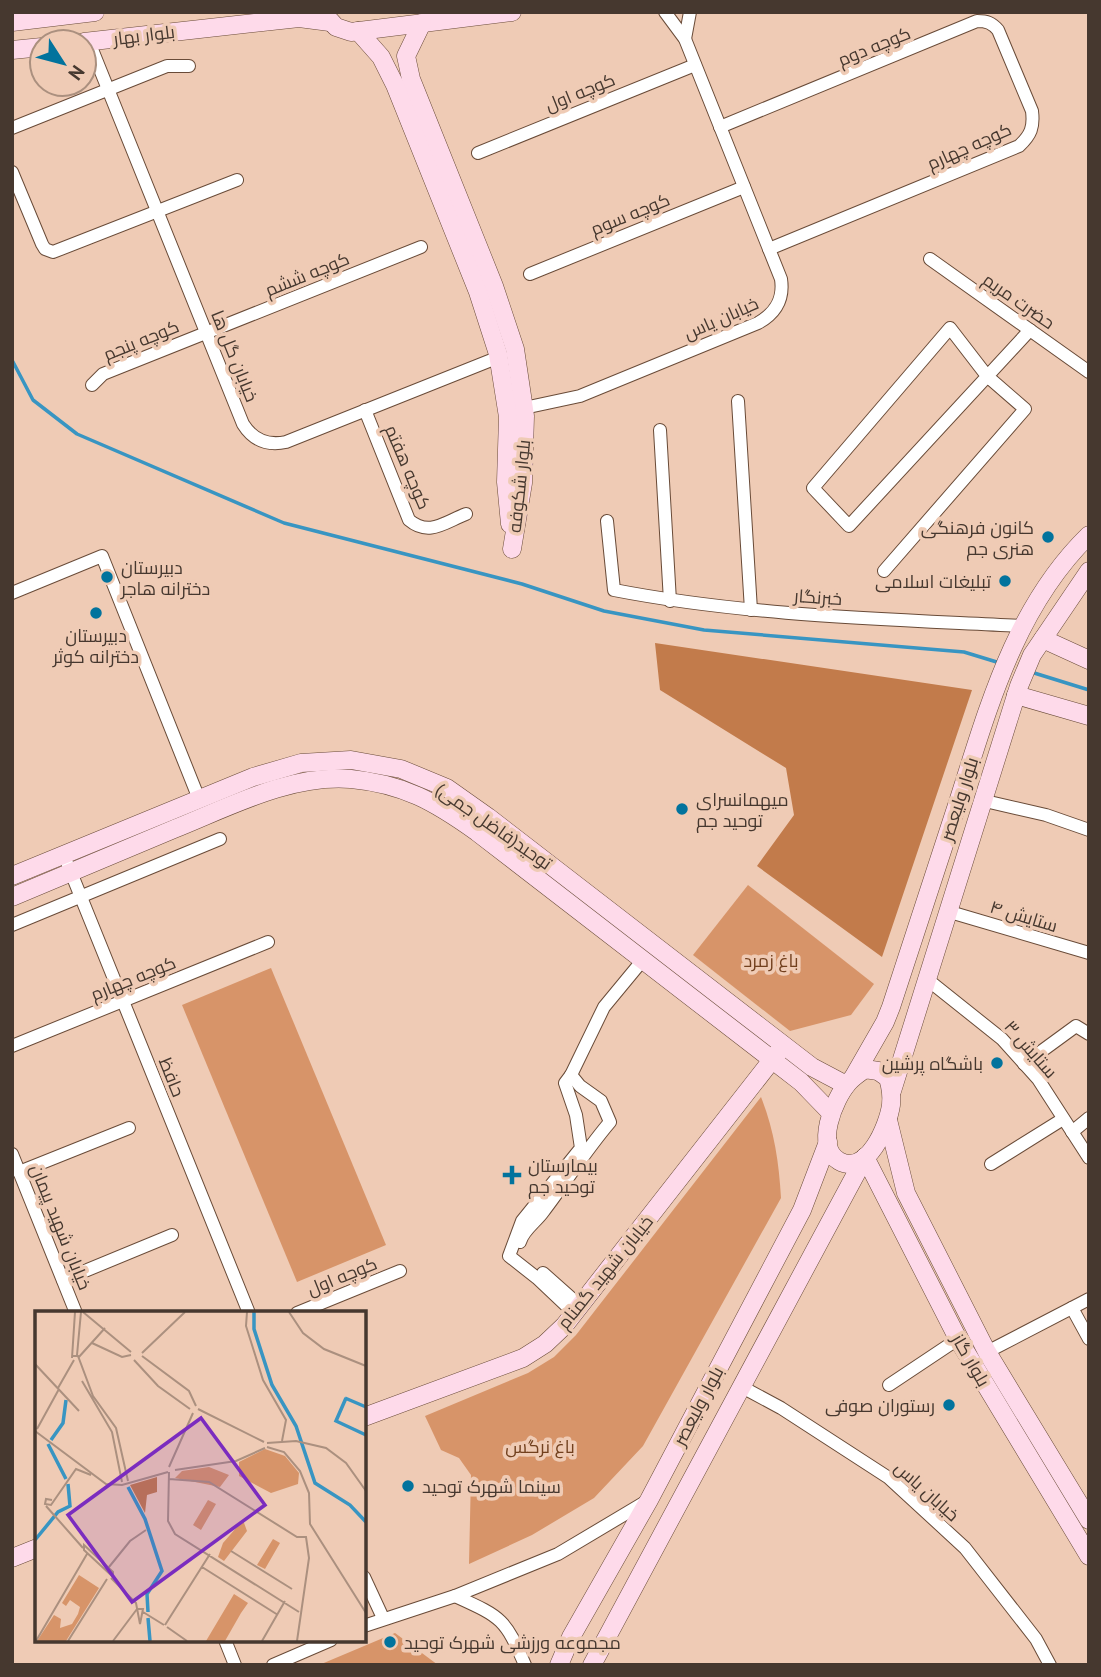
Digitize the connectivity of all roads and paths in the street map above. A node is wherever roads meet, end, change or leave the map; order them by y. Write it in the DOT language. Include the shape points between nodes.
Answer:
graph roads {
  1 [pos="95,12"];
  2 [pos="513,12"];
  3 [pos="664,12"];
  4 [pos="690,12"];
  5 [pos="327,17"];
  6 [pos="12,22"];
  7 [pos="422,23"];
  8 [pos="358,31"];
  9 [pos="685,39"];
  10 [pos="98,41"];
  11 [pos="695,65"];
  12 [pos="189,66"];
  13 [pos="98,67"];
  14 [pos="108,89"];
  15 [pos="720,127"];
  16 [pos="12,128"];
  17 [pos="478,153"];
  18 [pos="12,172"];
  19 [pos="237,180"];
  20 [pos="744,187"];
  21 [pos="158,212"];
  22 [pos="421,247"];
  23 [pos="769,249"];
  24 [pos="930,258"];
  25 [pos="530,274"];
  26 [pos="1030,330"];
  27 [pos="206,333"];
  28 [pos="499,357"];
  29 [pos="1089,372"];
  30 [pos="988,376"];
  31 [pos="92,384"];
  32 [pos="738,401"];
  33 [pos="524,408"];
  34 [pos="365,411"];
  35 [pos="660,430"];
  36 [pos="466,514"];
  37 [pos="607,521"];
  38 [pos="1089,535"];
  39 [pos="884,570"];
  40 [pos="1089,571"];
  41 [pos="12,593"];
  42 [pos="670,601"];
  43 [pos="751,610"];
  44 [pos="1021,626"];
  45 [pos="1043,639"];
  46 [pos="1089,660"];
  47 [pos="1018,691"];
  48 [pos="1089,716"];
  49 [pos="200,799"];
  50 [pos="985,801"];
  51 [pos="1089,830"];
  52 [pos="220,839"];
  53 [pos="64,855"];
  54 [pos="71,872"];
  55 [pos="12,876"];
  56 [pos="12,897"];
  57 [pos="81,897"];
  58 [pos="606,908"];
  59 [pos="950,912"];
  60 [pos="594,922"];
  61 [pos="12,925"];
  62 [pos="268,942"];
  63 [pos="1089,953"];
  64 [pos="642,961"];
  65 [pos="928,980"];
  66 [pos="123,1001"];
  67 [pos="885,1022"];
  68 [pos="912,1031"];
  69 [pos="1089,1034"];
  70 [pos="784,1045"];
  71 [pos="12,1046"];
  72 [pos="772,1059"];
  73 [pos="1024,1064"];
  74 [pos="568,1079"];
  75 [pos="850,1081"];
  76 [pos="892,1091"];
  77 [pos="831,1113"];
  78 [pos="1089,1118"];
  79 [pos="1063,1119"];
  80 [pos="888,1120"];
  81 [pos="129,1128"];
  82 [pos="1072,1132"];
  83 [pos="828,1142"];
  84 [pos="12,1154"];
  85 [pos="865,1157"];
  86 [pos="1089,1158"];
  87 [pos="991,1164"];
  88 [pos="19,1172"];
  89 [pos="901,1176"];
  90 [pos="883,1188"];
  91 [pos="172,1235"];
  92 [pos="400,1271"];
  93 [pos="63,1280"];
  94 [pos="1089,1299"];
  95 [pos="1072,1308"];
  96 [pos="577,1309"];
  97 [pos="75,1311"];
  98 [pos="248,1311"];
  99 [pos="302,1311"];
  100 [pos="958,1339"];
  101 [pos="1089,1339"];
  102 [pos="987,1352"];
  103 [pos="889,1385"];
  104 [pos="742,1387"];
  105 [pos="366,1416"];
  106 [pos="649,1500"];
  107 [pos="1089,1520"];
  108 [pos="35,1549"];
  109 [pos="1089,1556"];
  110 [pos="12,1558"];
  111 [pos="366,1581"];
  112 [pos="455,1595"];
  113 [pos="383,1618"];
  114 [pos="366,1625"];
  115 [pos="226,1642"];
  116 [pos="326,1642"];
  117 [pos="235,1665"];
  118 [pos="274,1665"];
  119 [pos="526,1665"];
  120 [pos="559,1665"];
  121 [pos="592,1665"];
  122 [pos="1050,1665"];
  1 -- 6 [label="street, بلوار بهار"];
  2 -- 7 [label="street"];
  3 -- 9 [label="street"];
  4 -- 9 [label="street"];
  5 -- 8 [label="street, بلوار بهار" via="343,30"];
  5 -- 10 [label="street, بلوار بهار"];
  7 -- 8 [label="street"];
  7 -- 33 [label="street, بلوار شکوفه" via="406,56 411,79 494,286 515,349"];
  8 -- 28 [label="street, بلوار شکوفه" via="381,57 395,85 478,292"];
  9 -- 11 [label="street, خیابان یاس"];
  11 -- 15 [label="street, خیابان یاس"];
  11 -- 17 [label="street, کوچه اول"];
  12 -- 14 [label="street" via="167,66"];
  13 -- 14 [label="street, خیابان گل ها"];
  14 -- 16 [label="street"];
  14 -- 21 [label="street, خیابان گل ها"];
  15 -- 20 [label="street, خیابان یاس"];
  15 -- 23 [label="street, کوچه چهارم" via="977,21 993,24 998,30 1032,111 1034,124 1019,146"];
  18 -- 21 [label="street" via="42,244 50,252"];
  19 -- 21 [label="street"];
  20 -- 23 [label="street, خیابان یاس"];
  20 -- 25 [label="street, کوچه سوم"];
  21 -- 27 [label="street, خیابان گل ها"];
  22 -- 27 [label="street, کوچه ششم"];
  23 -- 33 [label="street, خیابان یاس" via="782,288 778,305 766,319 580,396"];
  24 -- 26 [label="street, حضرت مریم"];
  26 -- 29 [label="street, حضرت مریم"];
  26 -- 30 [label="street"];
  27 -- 31 [label="street, کوچه پنجم" via="103,374"];
  27 -- 34 [label="street, خیابان گل ها" via="243,424 261,441 286,442"];
  28 -- 33 [label="street, بلوار شکوفه" via="508,417 506,482 512,549 523,483"];
  28 -- 34 [label="street, خیابان گل ها"];
  30 -- 30 [label="street" via="849,526 813,488 950,328"];
  30 -- 39 [label="street" via="1025,409"];
  32 -- 43 [label="street"];
  34 -- 36 [label="street, کوچه هفتم" via="409,520 429,529"];
  35 -- 42 [label="street"];
  37 -- 42 [label="street, خبرنگار" via="614,590"];
  38 -- 44 [label="street, بلوار ولیعصر" via="1065,558"];
  40 -- 45 [label="street, بلوار ولیعصر"];
  41 -- 49 [label="street" via="102,556"];
  42 -- 43 [label="street, خبرنگار"];
  43 -- 44 [label="street, خبرنگار"];
  44 -- 67 [label="street, بلوار ولیعصر" via="999,677"];
  45 -- 46 [label="street"];
  45 -- 47 [label="street, بلوار ولیعصر"];
  47 -- 48 [label="street"];
  47 -- 50 [label="street, بلوار ولیعصر"];
  49 -- 53 [label="street, توحید(فاضل جمی)"];
  49 -- 58 [label="street, توحید(فاضل جمی)" via="300,763 351,760 401,769 447,788"];
  50 -- 51 [label="street"];
  50 -- 59 [label="street, بلوار ولیعصر"];
  52 -- 57 [label="street"];
  53 -- 54 [label="street, حافظ"];
  53 -- 55 [label="street, توحید(فاضل جمی)"];
  54 -- 56 [label="street, توحید(فاضل جمی)"];
  54 -- 57 [label="street, حافظ"];
  54 -- 60 [label="street, توحید(فاضل جمی)" via="259,795 304,782 350,779 396,787 438,804"];
  57 -- 61 [label="street"];
  57 -- 66 [label="street, حافظ"];
  58 -- 60 [label="street"];
  58 -- 70 [label="street, توحید(فاضل جمی)"];
  59 -- 63 [label="street, ستایش ۴"];
  59 -- 65 [label="street, بلوار ولیعصر"];
  60 -- 64 [label="street, توحید(فاضل جمی)"];
  62 -- 66 [label="street, کوچه چهارم"];
  64 -- 72 [label="street, توحید(فاضل جمی)"];
  64 -- 74 [label="street" via="604,1007"];
  65 -- 68 [label="street, بلوار ولیعصر"];
  65 -- 73 [label="street, ستایش ۳" via="1002,1039"];
  66 -- 71 [label="street, کوچه چهارم"];
  66 -- 98 [label="street, حافظ"];
  67 -- 68 [label="street" via="893,1038 902,1039"];
  67 -- 75 [label="street, بلوار ولیعصر"];
  68 -- 76 [label="street, بلوار ولیعصر"];
  69 -- 73 [label="street" via="1076,1026"];
  70 -- 72 [label="street, خیابان شهید گمنام"];
  70 -- 75 [label="street, توحید(فاضل جمی)" via="812,1067"];
  72 -- 77 [label="street, توحید(فاضل جمی)"];
  72 -- 96 [label="street, خیابان شهید گمنام"];
  73 -- 79 [label="street, ستایش ۳"];
  74 -- 96 [label="street" via="581,1148 522,1221 509,1256"];
  74 -- 96 [label="street" via="601,1101 610,1122 522,1236 517,1252"];
  75 -- 76 [label="street" via="866,1069 878,1071 888,1078"];
  75 -- 77 [label="street, بلوار ولیعصر"];
  76 -- 80 [label="street, بلوار ولیعصر"];
  77 -- 83 [label="street, بلوار ولیعصر"];
  78 -- 82 [label="street"];
  79 -- 82 [label="street, ستایش ۳"];
  79 -- 87 [label="street"];
  80 -- 85 [label="street, بلوار ولیعصر"];
  80 -- 89 [label="street, بلوار گاز"];
  81 -- 88 [label="street"];
  82 -- 86 [label="street, ستایش ۳"];
  83 -- 85 [label="street" via="831,1155 841,1163 854,1164"];
  83 -- 106 [label="street, بلوار ولیعصر" via="802,1210"];
  84 -- 88 [label="street, خیابان شهید پیمان"];
  85 -- 90 [label="street, بلوار گاز"];
  85 -- 104 [label="street, بلوار ولیعصر"];
  88 -- 93 [label="street, خیابان شهید پیمان"];
  89 -- 90 [label="street" via="888,1172 882,1179"];
  89 -- 102 [label="street, بلوار گاز"];
  90 -- 100 [label="street, بلوار گاز"];
  91 -- 93 [label="street"];
  92 -- 99 [label="street, کوچه اول"];
  93 -- 97 [label="street, خیابان شهید پیمان"];
  94 -- 95 [label="street"];
  95 -- 101 [label="street"];
  95 -- 102 [label="street"];
  96 -- 105 [label="street, خیابان شهید گمنام" via="545,1344 523,1357"];
  100 -- 103 [label="street"];
  100 -- 109 [label="street, بلوار گاز"];
  102 -- 107 [label="street, بلوار گاز"];
  104 -- 121 [label="street, بلوار ولیعصر"];
  104 -- 122 [label="street, خیابان یاس" via="889,1478 965,1548 1036,1639"];
  106 -- 112 [label="street" via="558,1554"];
  106 -- 120 [label="street, بلوار ولیعصر"];
  108 -- 110 [label="street"];
  111 -- 113 [label="street"];
  112 -- 113 [label="street"];
  112 -- 119 [label="street" via="504,1622"];
  113 -- 114 [label="street"];
  115 -- 117 [label="street"];
  116 -- 118 [label="street"];
}
